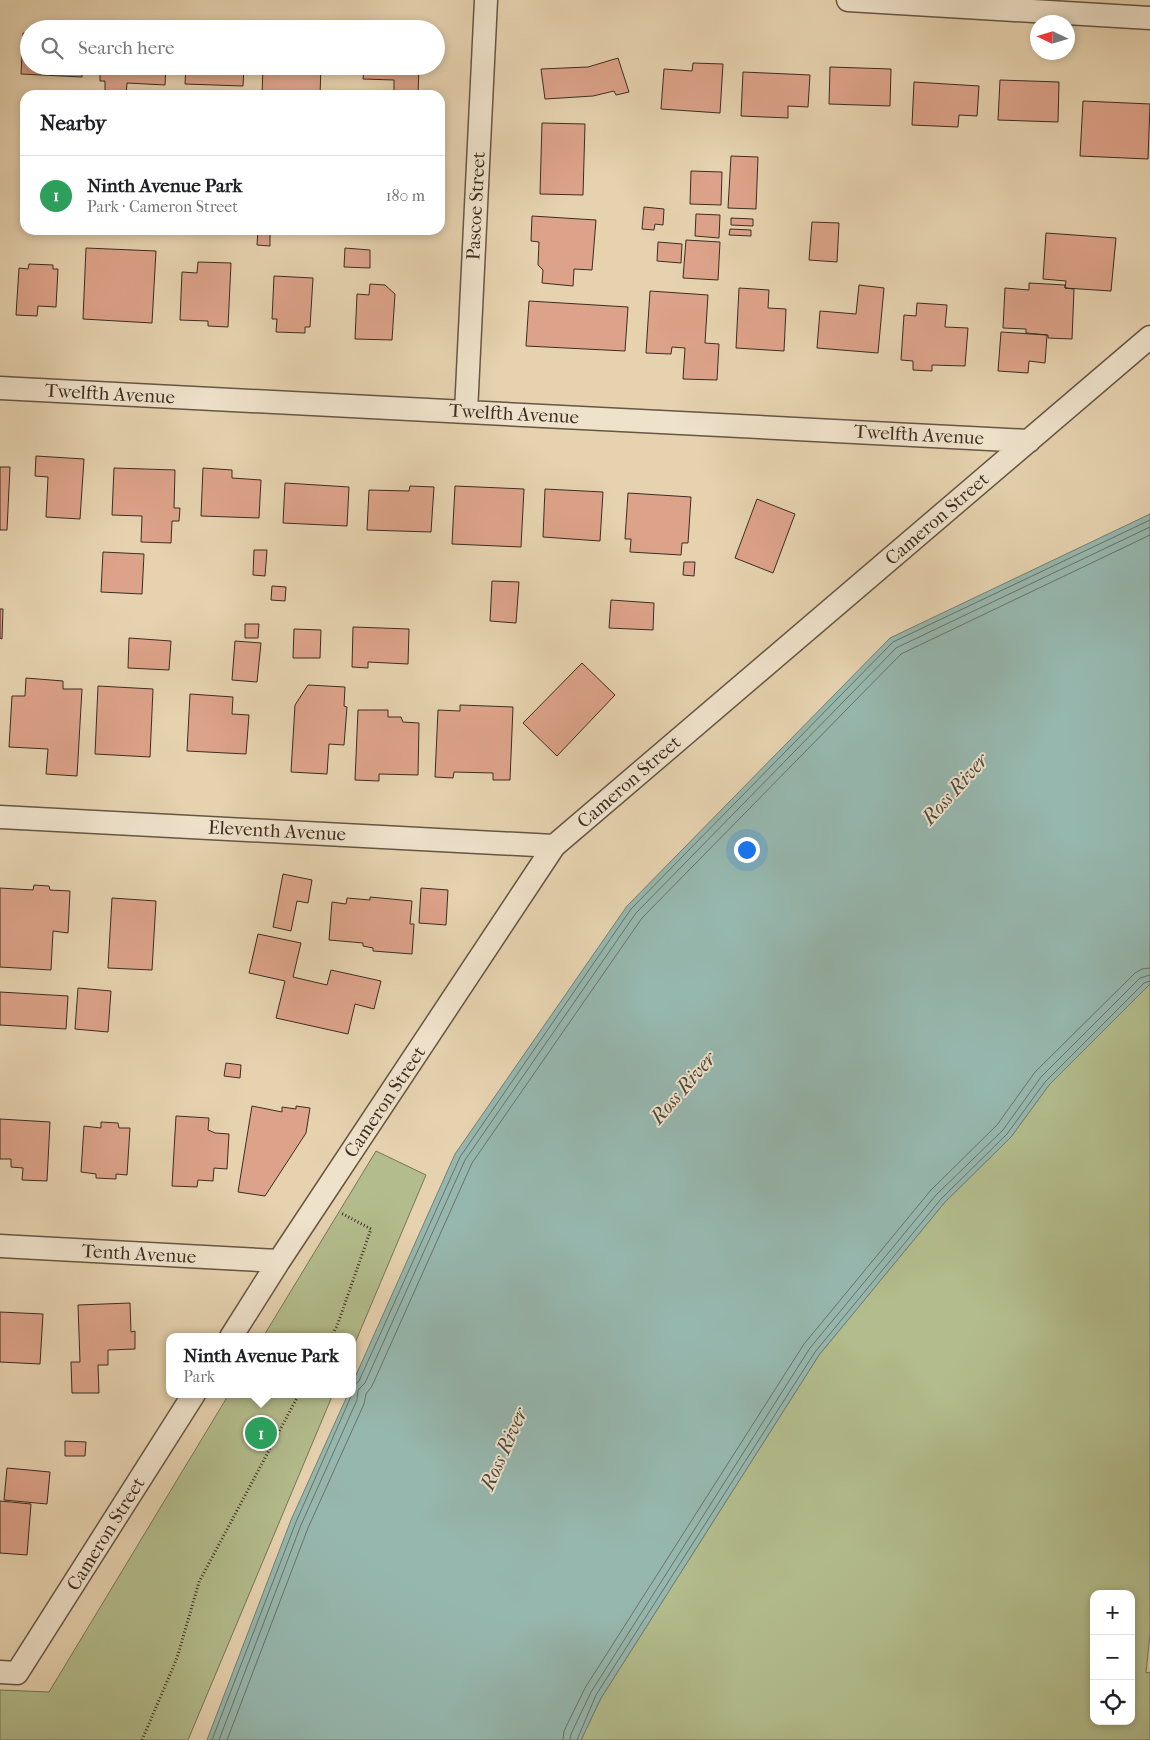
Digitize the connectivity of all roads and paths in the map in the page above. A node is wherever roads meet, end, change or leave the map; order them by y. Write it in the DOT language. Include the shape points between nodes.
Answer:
graph roads {
  1 [pos="486,0"];
  2 [pos="848,0"];
  3 [pos="1150,18"];
  4 [pos="1150,337"];
  5 [pos="0,388"];
  6 [pos="466,412"];
  7 [pos="1029,441"];
  8 [pos="0,817"];
  9 [pos="554,846"];
  10 [pos="319,1201"];
  11 [pos="0,1246"];
  12 [pos="279,1261"];
  13 [pos="234,1333"];
  14 [pos="333,1333"];
  15 [pos="191,1398"];
  16 [pos="298,1398"];
  17 [pos="9,1673"];
  18 [pos="142,1740"];
  1 -- 6 [label="street, Pascoe Street"];
  2 -- 3 [label="street"];
  4 -- 7 [label="street, Cameron Street"];
  5 -- 6 [label="street, Twelfth Avenue"];
  6 -- 7 [label="street, Twelfth Avenue"];
  7 -- 9 [label="street, Cameron Street"];
  8 -- 9 [label="street, Eleventh Avenue"];
  9 -- 10 [label="street, Cameron Street"];
  10 -- 12 [label="street, Cameron Street"];
  10 -- 14 [label="path" via="371,1229"];
  11 -- 12 [label="street, Tenth Avenue"];
  12 -- 13 [label="street, Cameron Street"];
  15 -- 17 [label="street, Cameron Street"];
  16 -- 18 [label="path" via="199,1582 177,1658"];
}
